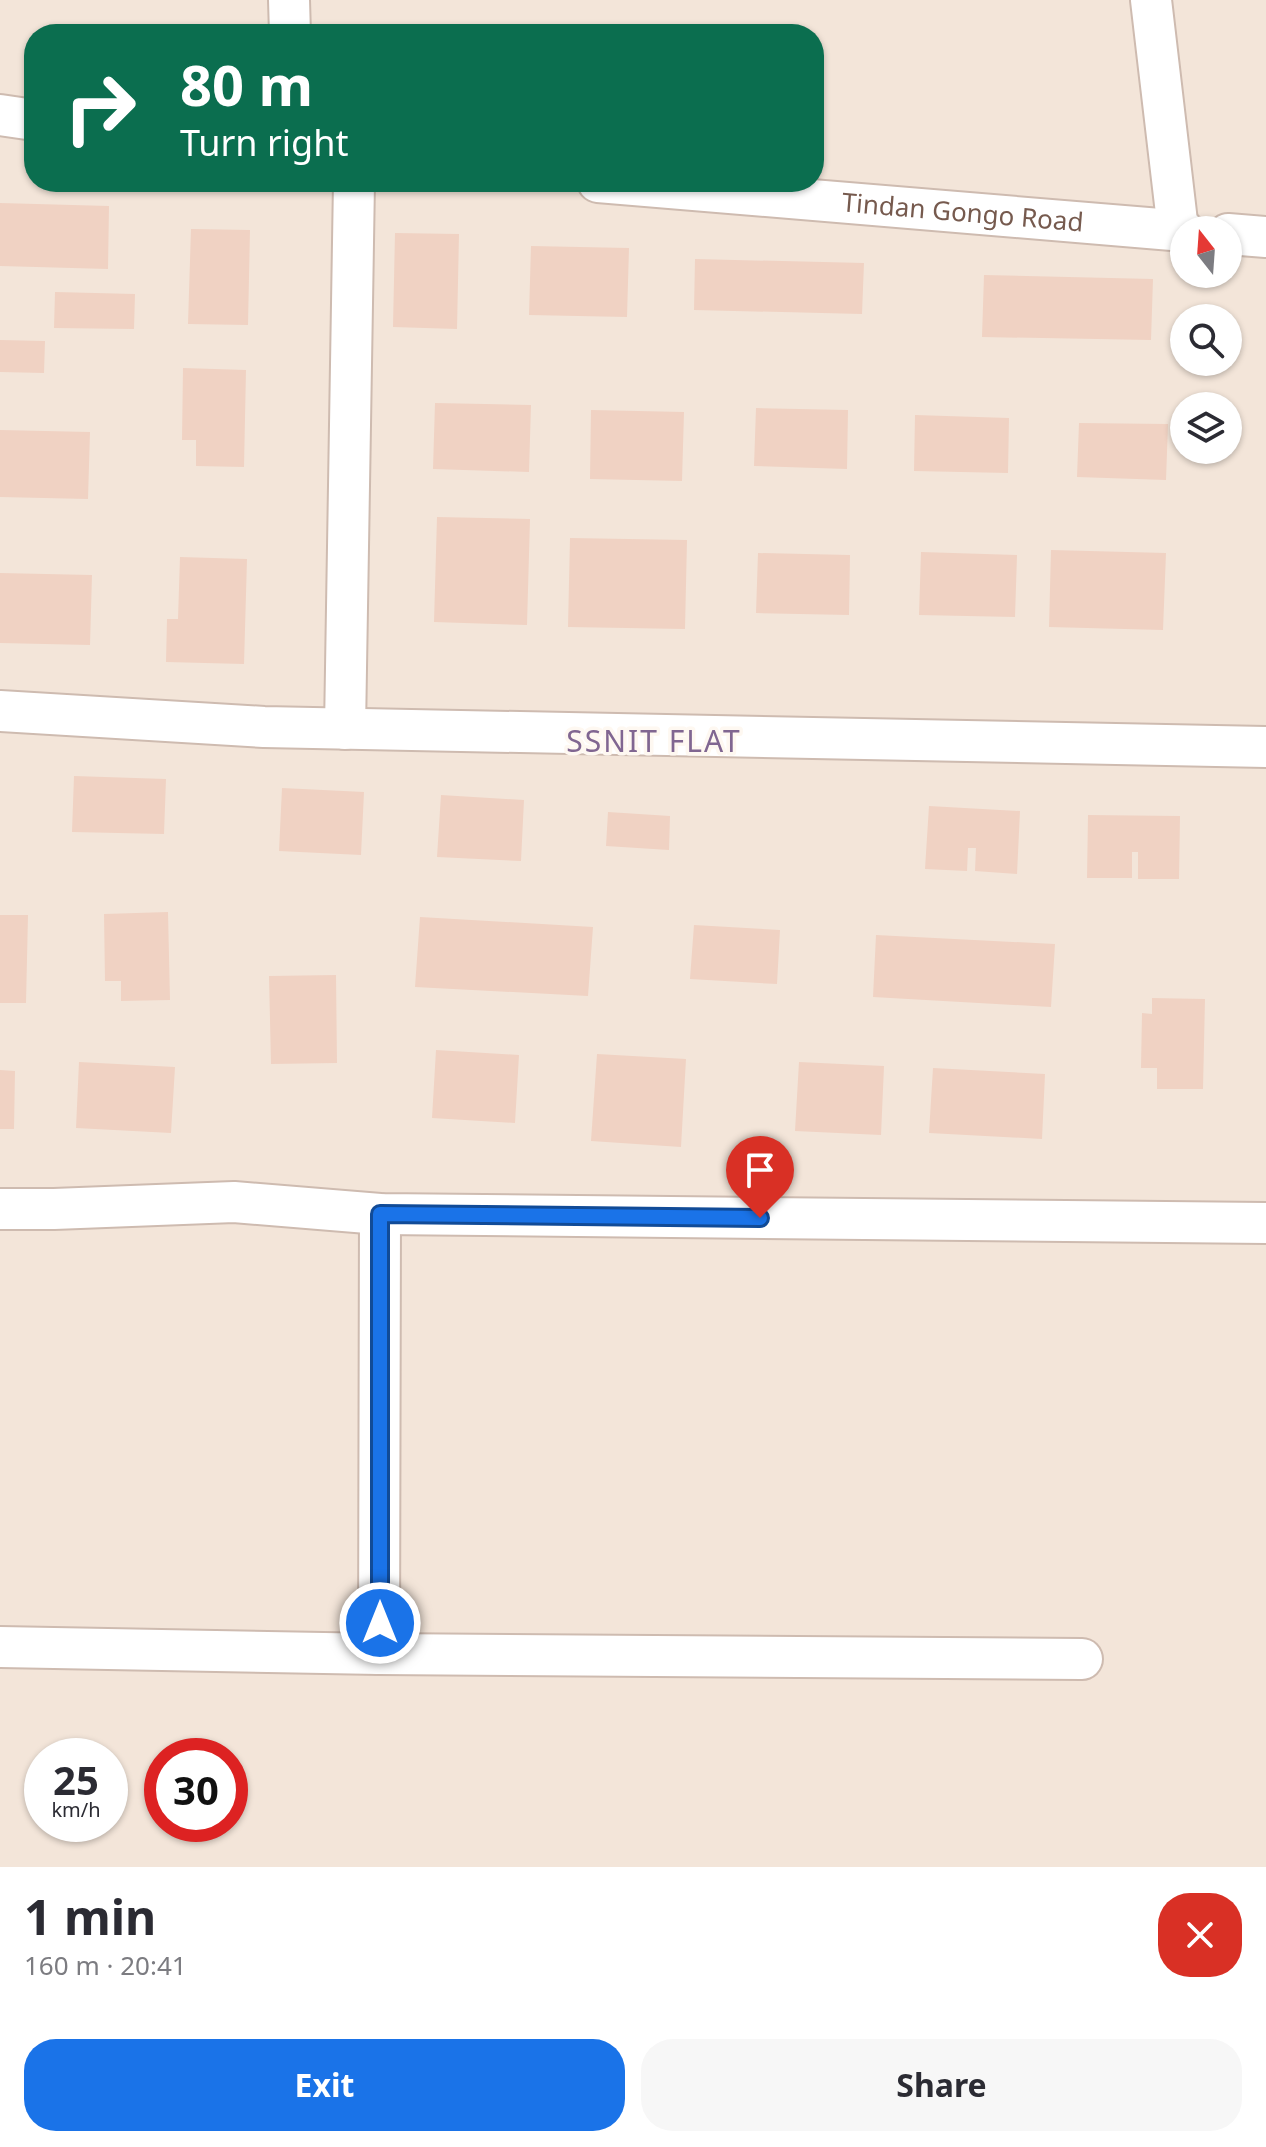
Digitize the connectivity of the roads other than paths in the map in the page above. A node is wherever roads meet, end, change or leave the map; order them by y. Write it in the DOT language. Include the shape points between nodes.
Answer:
graph roads {
  1 [pos="289,0"];
  2 [pos="1151,0"];
  3 [pos="290,24"];
  4 [pos="0,115"];
  5 [pos="24,119"];
  6 [pos="354,192"];
  7 [pos="719,192"];
  8 [pos="1179,216"];
  9 [pos="1170,229"];
  10 [pos="1242,235"];
  11 [pos="1266,237"];
  12 [pos="0,711"];
  13 [pos="345,729"];
  14 [pos="1266,747"];
  15 [pos="0,1209"];
  16 [pos="380,1214"];
  17 [pos="1266,1223"];
  18 [pos="0,1647"];
  19 [pos="379,1654"];
  20 [pos="1082,1659"];
  1 -- 3 [label="street"];
  2 -- 8 [label="street"];
  4 -- 5 [label="street"];
  6 -- 13 [label="street"];
  7 -- 9 [label="street, Tindan Gongo Road"];
  10 -- 11 [label="street"];
  12 -- 13 [label="street"];
  13 -- 14 [label="street"];
  15 -- 16 [label="street" via="234,1202"];
  16 -- 17 [label="street"];
  16 -- 19 [label="street"];
  18 -- 19 [label="street"];
  19 -- 20 [label="street"];
}
